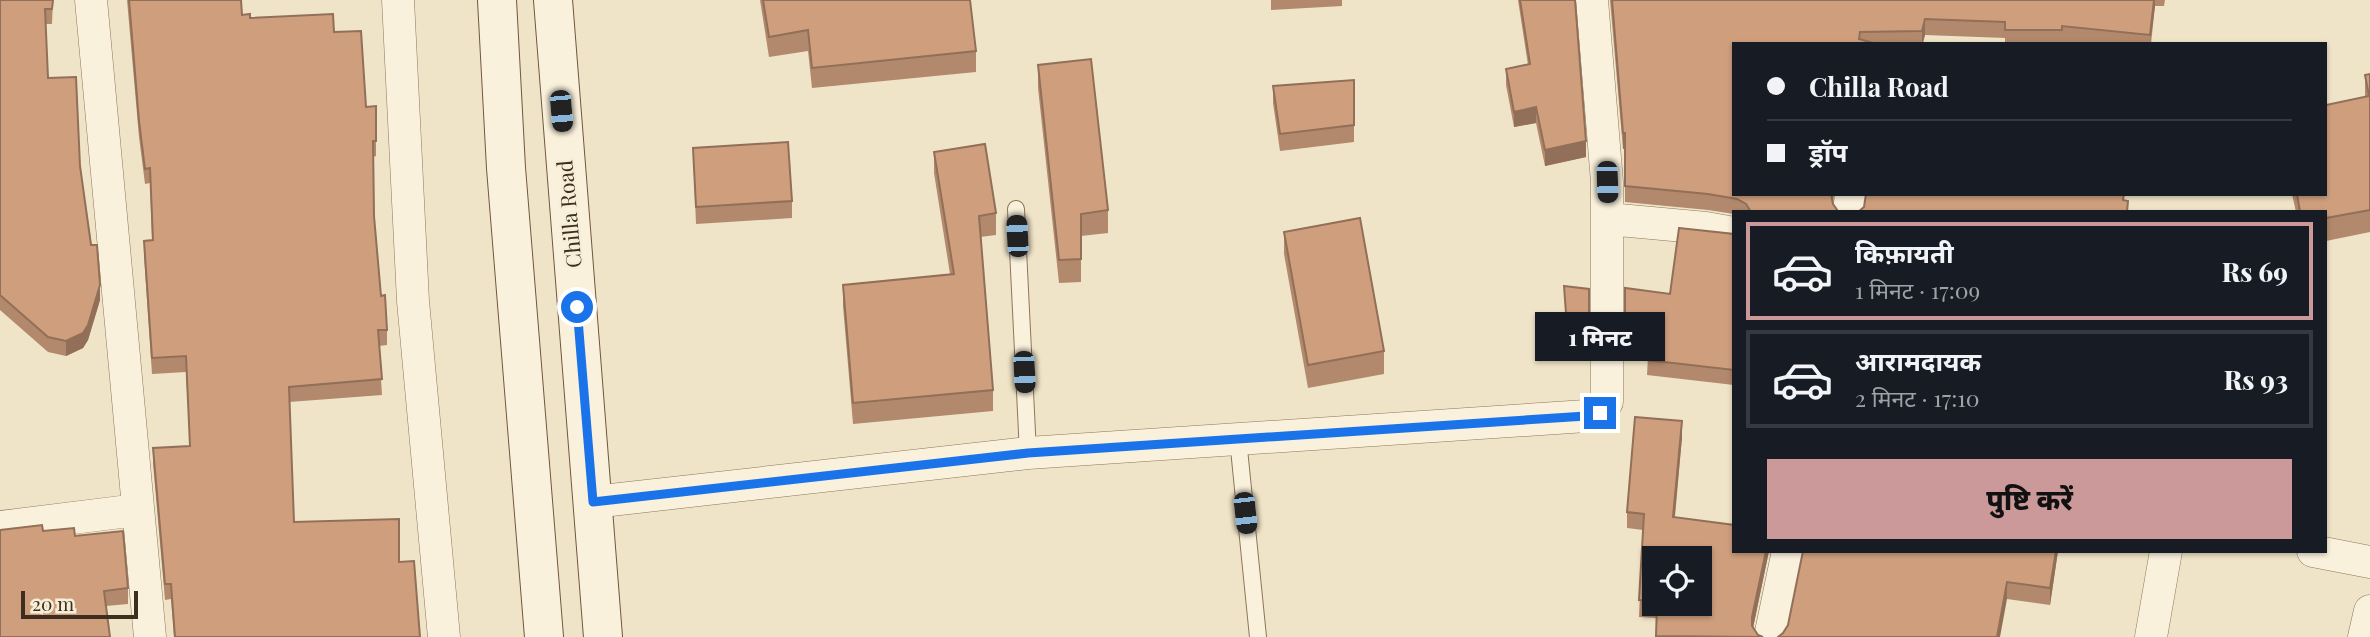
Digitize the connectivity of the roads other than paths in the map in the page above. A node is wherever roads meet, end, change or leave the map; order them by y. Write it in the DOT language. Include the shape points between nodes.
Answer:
graph roads {
  1 [pos="91,0"];
  2 [pos="398,0"];
  3 [pos="497,0"];
  4 [pos="552,0"];
  5 [pos="1592,0"];
  6 [pos="1016,209"];
  7 [pos="1608,219"];
  8 [pos="1732,233"];
  9 [pos="1238,439"];
  10 [pos="1028,453"];
  11 [pos="593,502"];
  12 [pos="137,510"];
  13 [pos="0,527"];
  14 [pos="1788,553"];
  15 [pos="2166,553"];
  16 [pos="2323,553"];
  17 [pos="2370,562"];
  18 [pos="2370,611"];
  19 [pos="150,637"];
  20 [pos="444,637"];
  21 [pos="544,637"];
  22 [pos="603,637"];
  23 [pos="1258,637"];
  24 [pos="1770,637"];
  25 [pos="2151,637"];
  26 [pos="2364,637"];
  1 -- 12 [label="street"];
  2 -- 20 [label="street" via="413,301"];
  3 -- 21 [label="main road"];
  4 -- 11 [label="main road, Chilla Road"];
  5 -- 7 [label="street"];
  6 -- 10 [label="lane"];
  7 -- 8 [label="street"];
  7 -- 9 [label="street" via="1607,402 1600,413"];
  9 -- 10 [label="street"];
  9 -- 23 [label="lane"];
  10 -- 11 [label="street"];
  11 -- 22 [label="main road, Chilla Road"];
  12 -- 13 [label="street"];
  12 -- 19 [label="street"];
  14 -- 24 [label="street"];
  15 -- 25 [label="street"];
  16 -- 17 [label="street"];
  18 -- 26 [label="street"];
}
